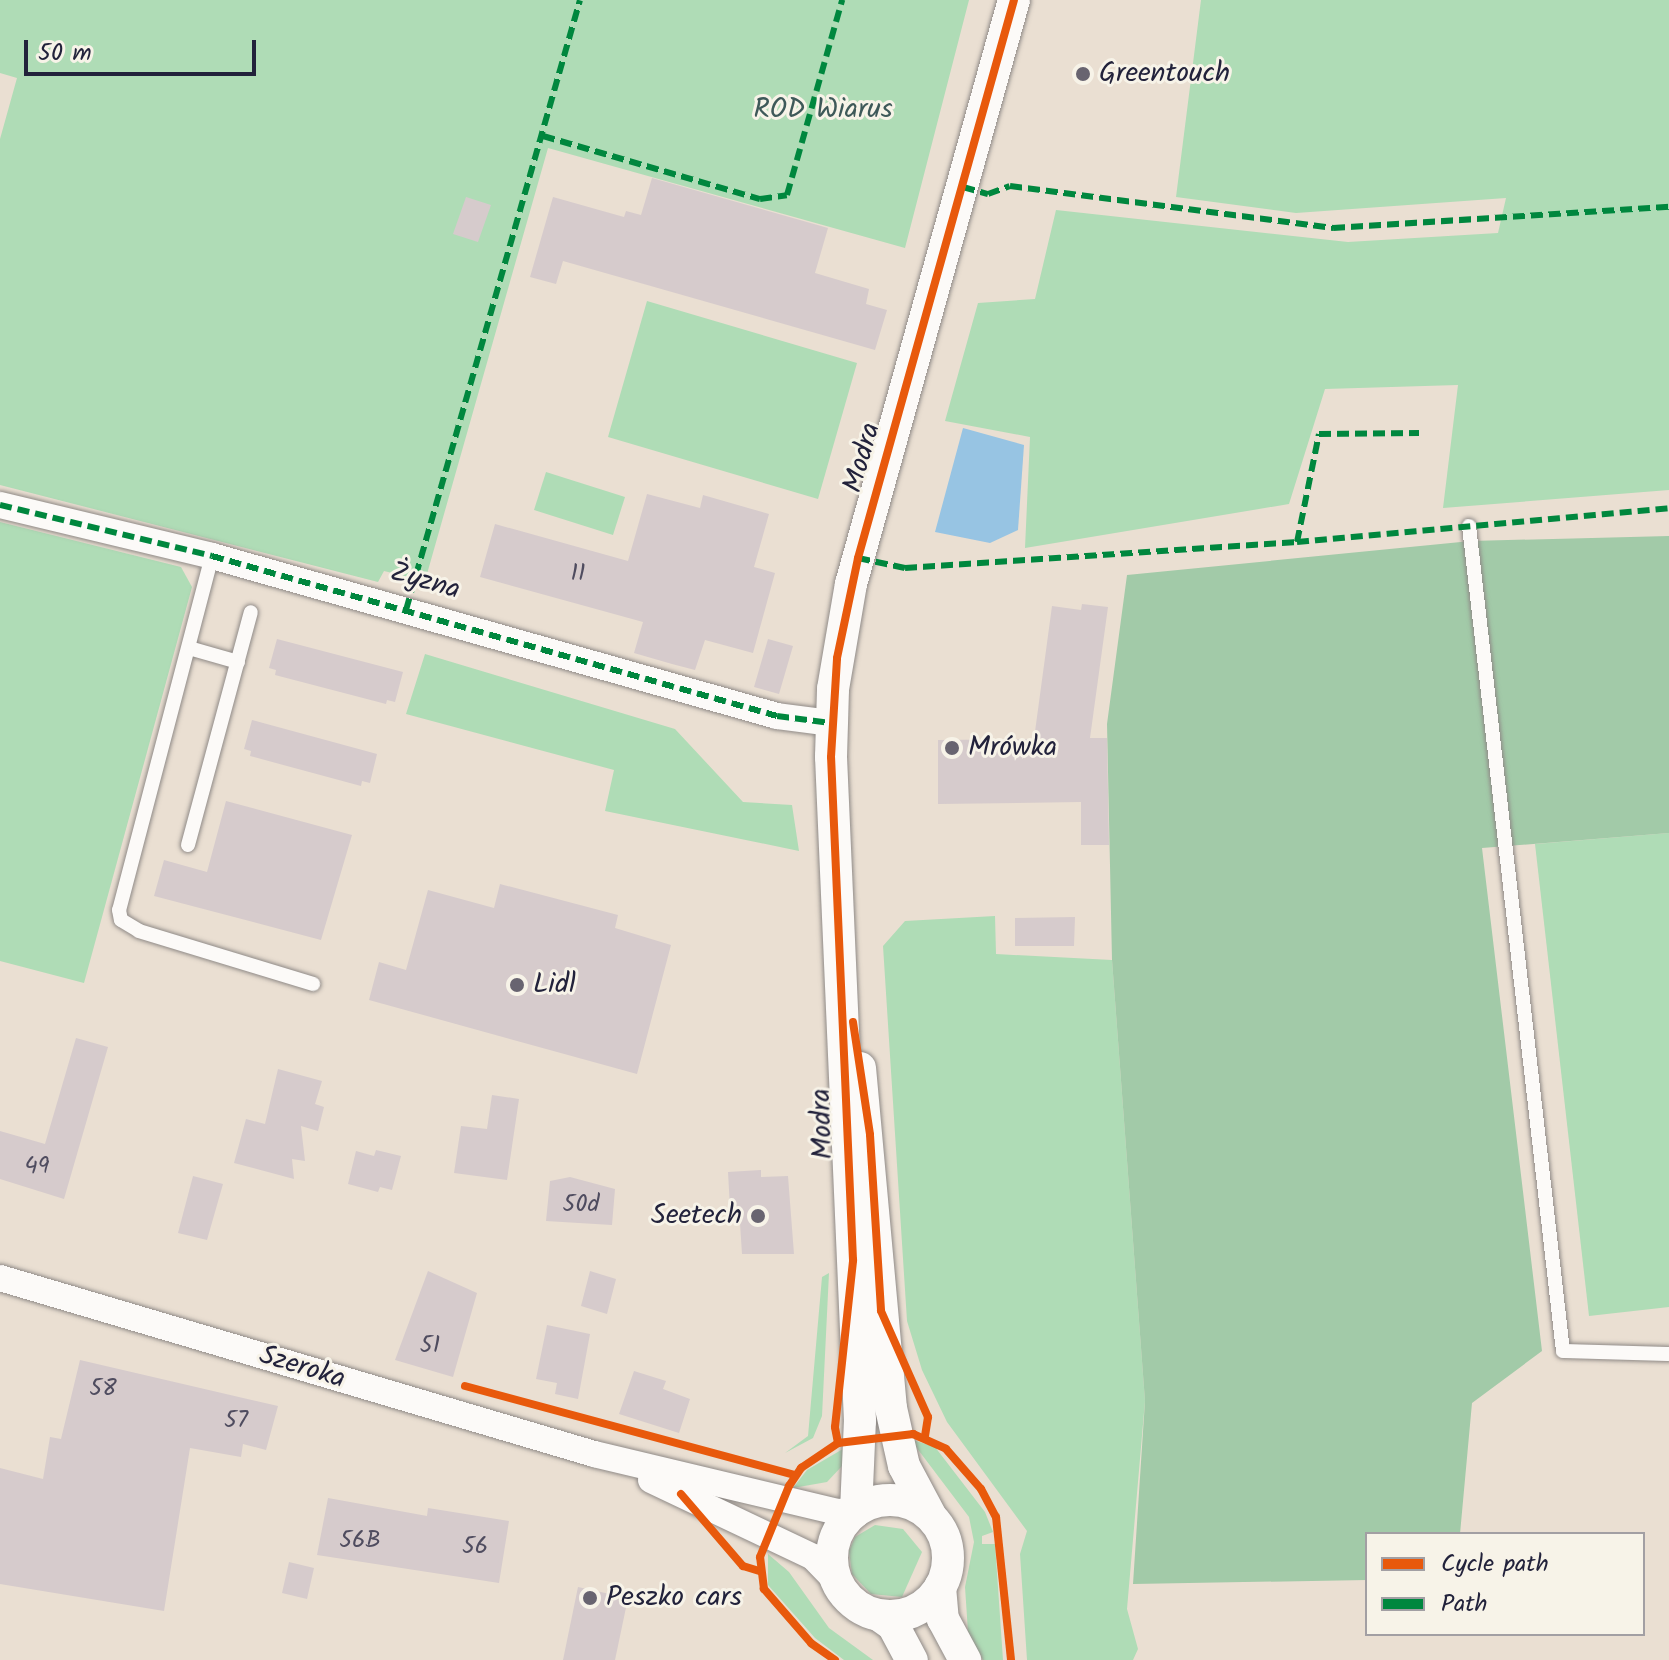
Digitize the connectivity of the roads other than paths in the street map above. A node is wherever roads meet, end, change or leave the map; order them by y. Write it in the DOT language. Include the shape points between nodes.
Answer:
graph roads {
  1 [pos="1014,0"];
  2 [pos="0,505"];
  3 [pos="1469,526"];
  4 [pos="212,556"];
  5 [pos="251,612"];
  6 [pos="189,648"];
  7 [pos="238,662"];
  8 [pos="831,723"];
  9 [pos="188,845"];
  10 [pos="841,939"];
  11 [pos="313,984"];
  12 [pos="0,1278"];
  13 [pos="1669,1354"];
  14 [pos="604,1457"];
  15 [pos="856,1511"];
  16 [pos="930,1515"];
  17 [pos="836,1581"];
  18 [pos="940,1587"];
  19 [pos="880,1616"];
  20 [pos="912,1660"];
  21 [pos="965,1660"];
  1 -- 8 [label="street, Modra" via="851,584"];
  2 -- 4 [label="street, Żyzna"];
  3 -- 13 [label="lane" via="1563,1351"];
  4 -- 6 [label="lane"];
  4 -- 8 [label="street, Żyzna" via="777,716"];
  5 -- 7 [label="lane"];
  6 -- 7 [label="lane"];
  6 -- 11 [label="lane" via="119,910 121,920 139,931"];
  7 -- 9 [label="lane"];
  8 -- 10 [label="street, Modra"];
  10 -- 15 [label="street, Modra" via="861,1435"];
  10 -- 16 [label="street, Modra" via="870,1135 891,1408 908,1475"];
  12 -- 14 [label="street, Szeroka"];
  14 -- 15 [label="street, Szeroka" via="837,1512"];
  14 -- 17 [label="street, Szeroka" via="813,1557"];
  15 -- 16 [label="street" via="892,1500"];
  15 -- 17 [label="street" via="834,1539"];
  16 -- 18 [label="street" via="948,1552"];
  17 -- 19 [label="street" via="850,1601"];
  18 -- 19 [label="street" via="912,1612"];
  18 -- 21 [label="street" via="941,1612"];
  19 -- 20 [label="street" via="893,1625"];
}
